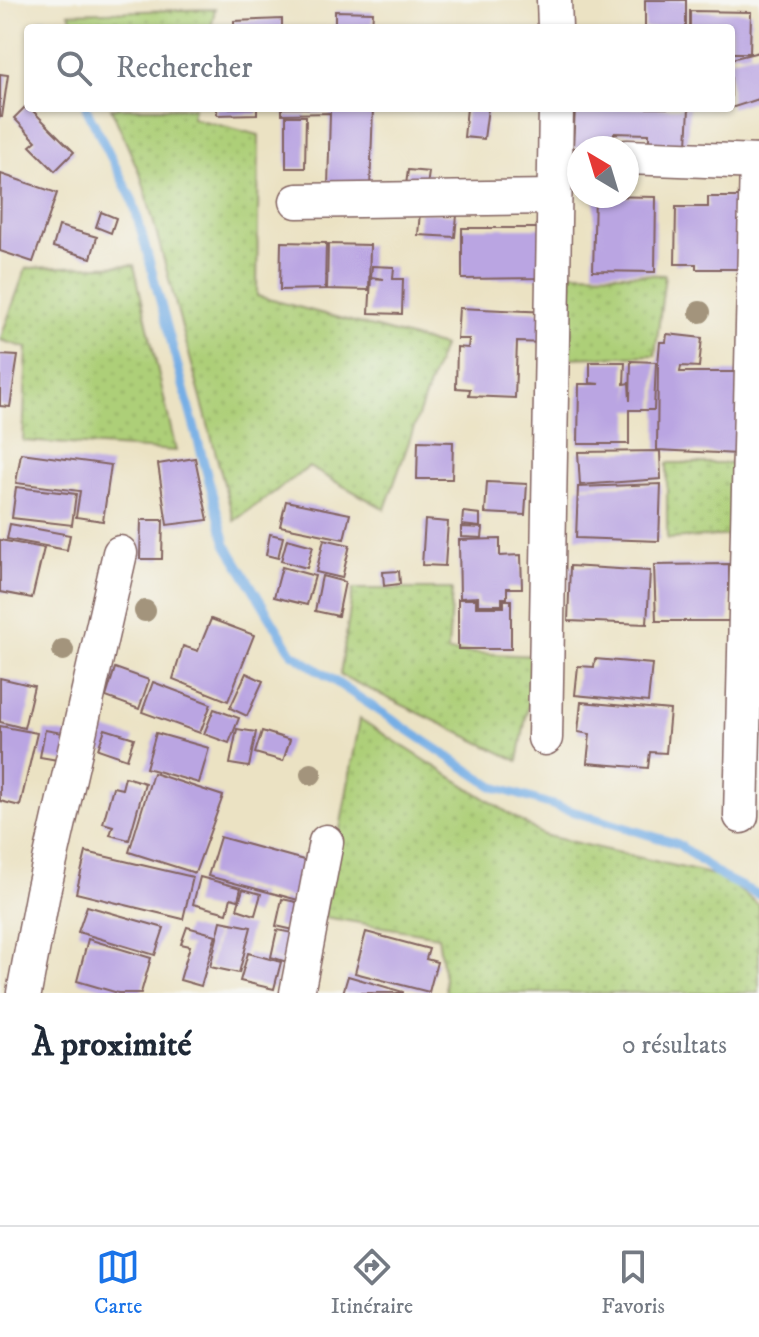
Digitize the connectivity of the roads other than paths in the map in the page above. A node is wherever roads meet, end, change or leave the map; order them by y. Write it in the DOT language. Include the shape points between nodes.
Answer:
graph roads {
  1 [pos="554,0"];
  2 [pos="555,24"];
  3 [pos="557,112"];
  4 [pos="567,155"];
  5 [pos="639,157"];
  6 [pos="758,162"];
  7 [pos="553,197"];
  8 [pos="297,201"];
  9 [pos="120,553"];
  10 [pos="545,738"];
  11 [pos="741,816"];
  12 [pos="326,842"];
  13 [pos="24,993"];
  14 [pos="297,993"];
  1 -- 2 [label="street"];
  3 -- 4 [label="street"];
  4 -- 7 [label="street"];
  5 -- 6 [label="street"];
  6 -- 11 [label="street"];
  7 -- 8 [label="street"];
  7 -- 10 [label="street"];
  9 -- 13 [label="street"];
  12 -- 14 [label="street"];
}
